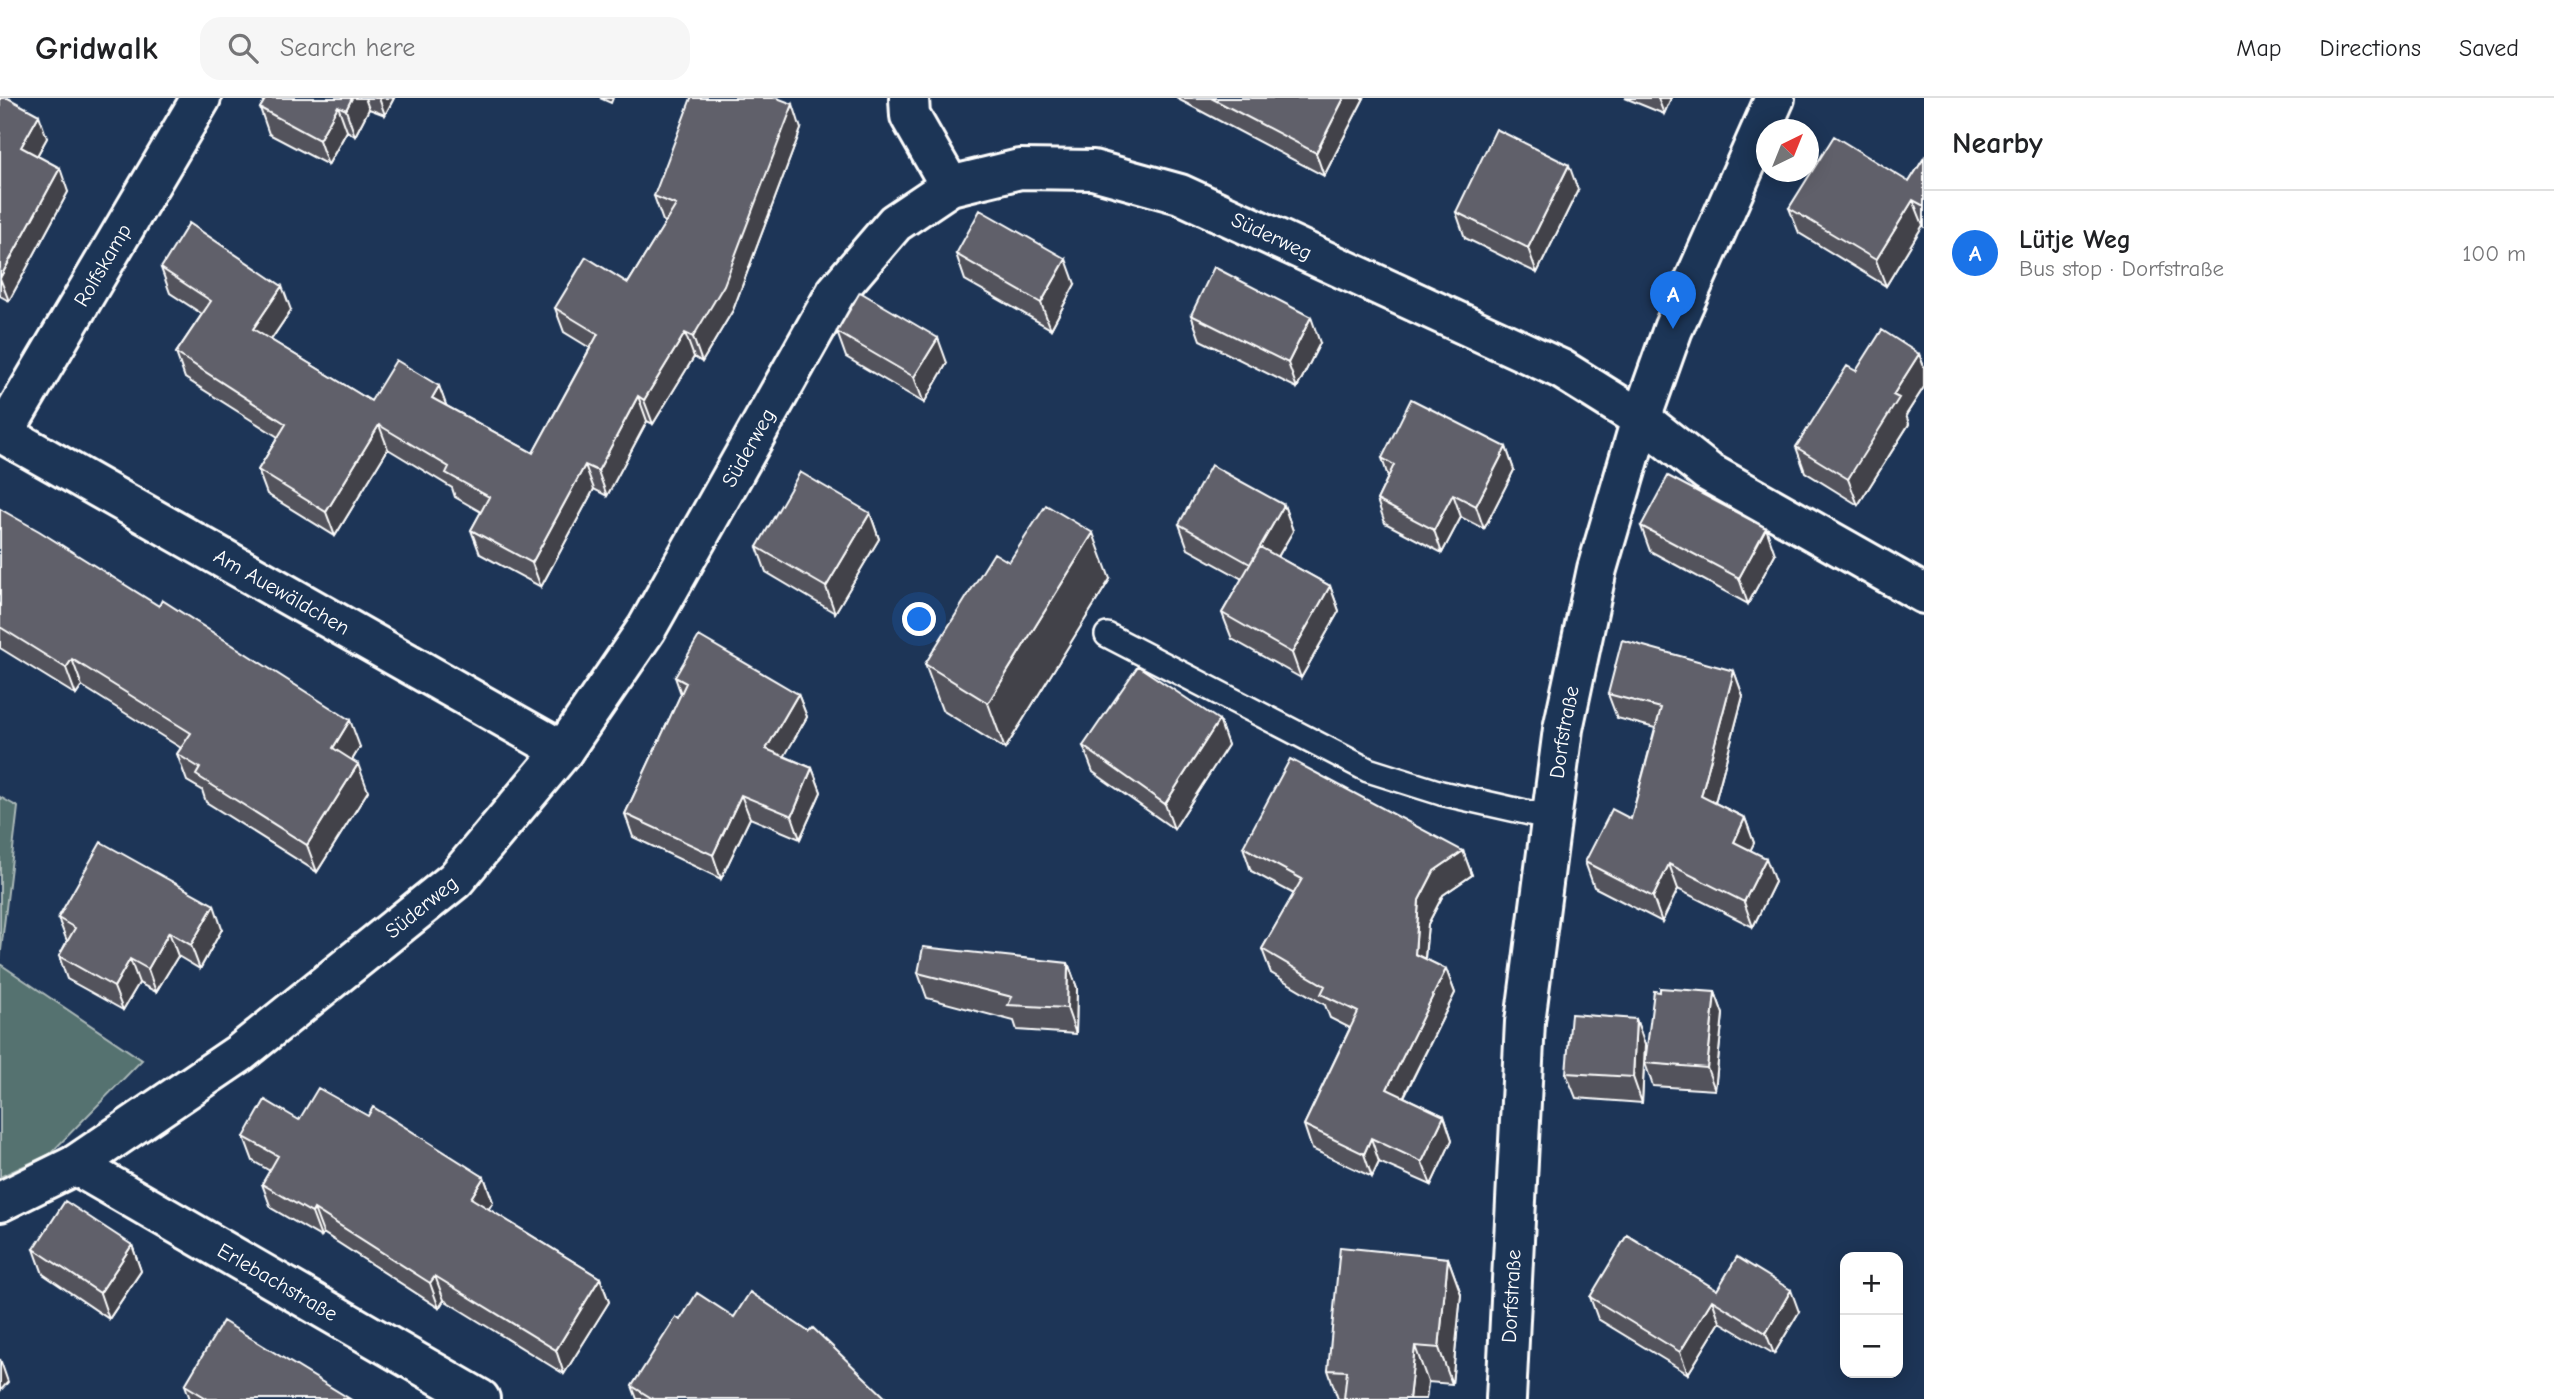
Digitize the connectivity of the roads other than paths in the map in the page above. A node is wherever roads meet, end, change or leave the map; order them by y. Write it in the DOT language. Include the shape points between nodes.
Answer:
graph roads {
  1 [pos="201,98"];
  2 [pos="909,98"];
  3 [pos="1774,98"];
  4 [pos="950,186"];
  5 [pos="1641,419"];
  6 [pos="2,433"];
  7 [pos="1924,594"];
  8 [pos="1107,635"];
  9 [pos="563,751"];
  10 [pos="1552,818"];
  11 [pos="75,1165"];
  12 [pos="0,1202"];
  13 [pos="480,1399"];
  14 [pos="1506,1399"];
  1 -- 6 [label="street, Rolfskamp"];
  2 -- 4 [label="street" via="910,116"];
  3 -- 5 [label="street, Dorfstraße" via="1673,329"];
  4 -- 5 [label="street, Süderweg" via="1020,169 1093,170 1180,194 1560,369"];
  4 -- 9 [label="street, Süderweg" via="895,223 836,292 647,628"];
  5 -- 7 [label="street, Süderweg" via="1708,472"];
  5 -- 10 [label="street, Dorfstraße" via="1597,569 1563,729"];
  6 -- 9 [label="street, Am Auewäldchen"];
  8 -- 10 [label="lane" via="1368,771"];
  9 -- 11 [label="street, Süderweg" via="455,880 240,1053"];
  10 -- 14 [label="street, Dorfstraße" via="1525,1022"];
  11 -- 12 [label="street, Süderweg"];
  11 -- 13 [label="street, Erlebachstraße"];
}
